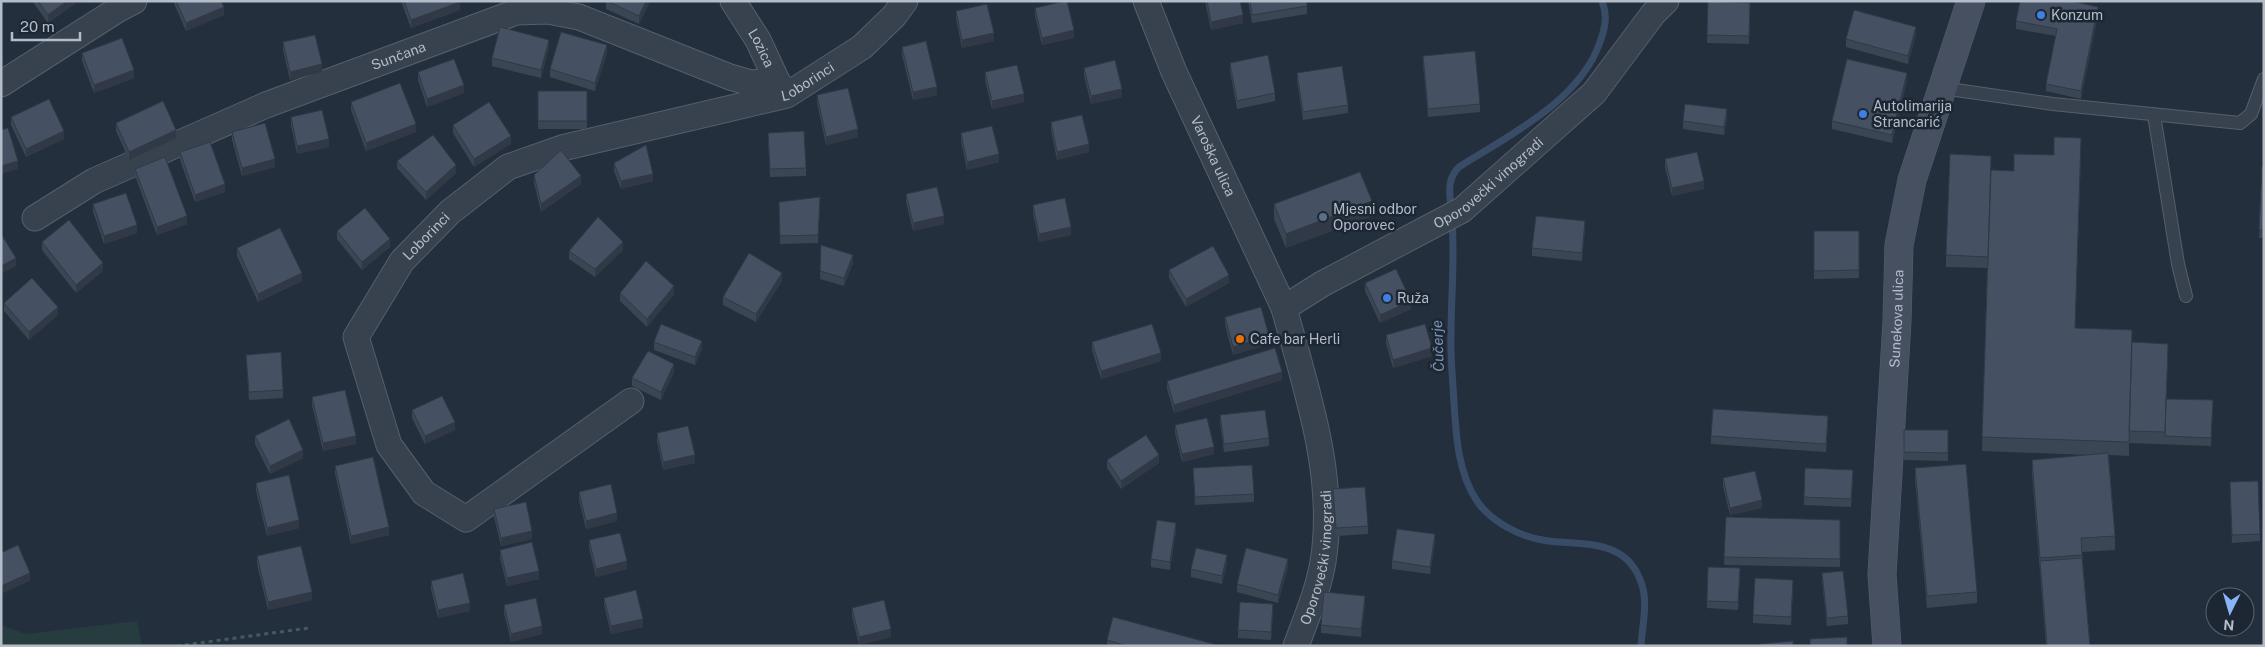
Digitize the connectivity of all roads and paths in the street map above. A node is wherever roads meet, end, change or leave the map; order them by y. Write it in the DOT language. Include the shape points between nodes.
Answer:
graph roads {
  1 [pos="134,1"];
  2 [pos="733,1"];
  3 [pos="905,1"];
  4 [pos="1146,1"];
  5 [pos="1666,1"];
  6 [pos="1971,1"];
  7 [pos="2264,79"];
  8 [pos="1,84"];
  9 [pos="782,88"];
  10 [pos="1942,88"];
  11 [pos="2154,115"];
  12 [pos="36,218"];
  13 [pos="2186,296"];
  14 [pos="1284,308"];
  15 [pos="632,400"];
  16 [pos="309,628"];
  17 [pos="177,646"];
  18 [pos="1296,646"];
  19 [pos="1887,646"];
  1 -- 8 [label="street"];
  2 -- 9 [label="street, Lozica" via="758,40"];
  3 -- 9 [label="street, Loborinci" via="862,48"];
  4 -- 14 [label="street, Varoška ulica" via="1174,72"];
  5 -- 14 [label="street, Oporovečki vinogradi" via="1594,93 1462,210 1322,284"];
  6 -- 10 [label="street, Sunekova ulica"];
  7 -- 11 [label="lane" via="2251,114 2240,124"];
  9 -- 12 [label="street, Sunčana" via="730,77 579,18 548,11 516,12 266,105 94,181"];
  9 -- 15 [label="street, Loborinci" via="562,148 508,167 450,212 402,261 356,337 389,445 424,493 466,520"];
  10 -- 11 [label="lane"];
  10 -- 19 [label="street, Sunekova ulica" via="1912,180 1899,245 1882,574"];
  11 -- 13 [label="lane"];
  14 -- 18 [label="street, Oporovečki vinogradi" via="1312,410 1325,480 1323,563"];
  16 -- 17 [label="path"];
}
